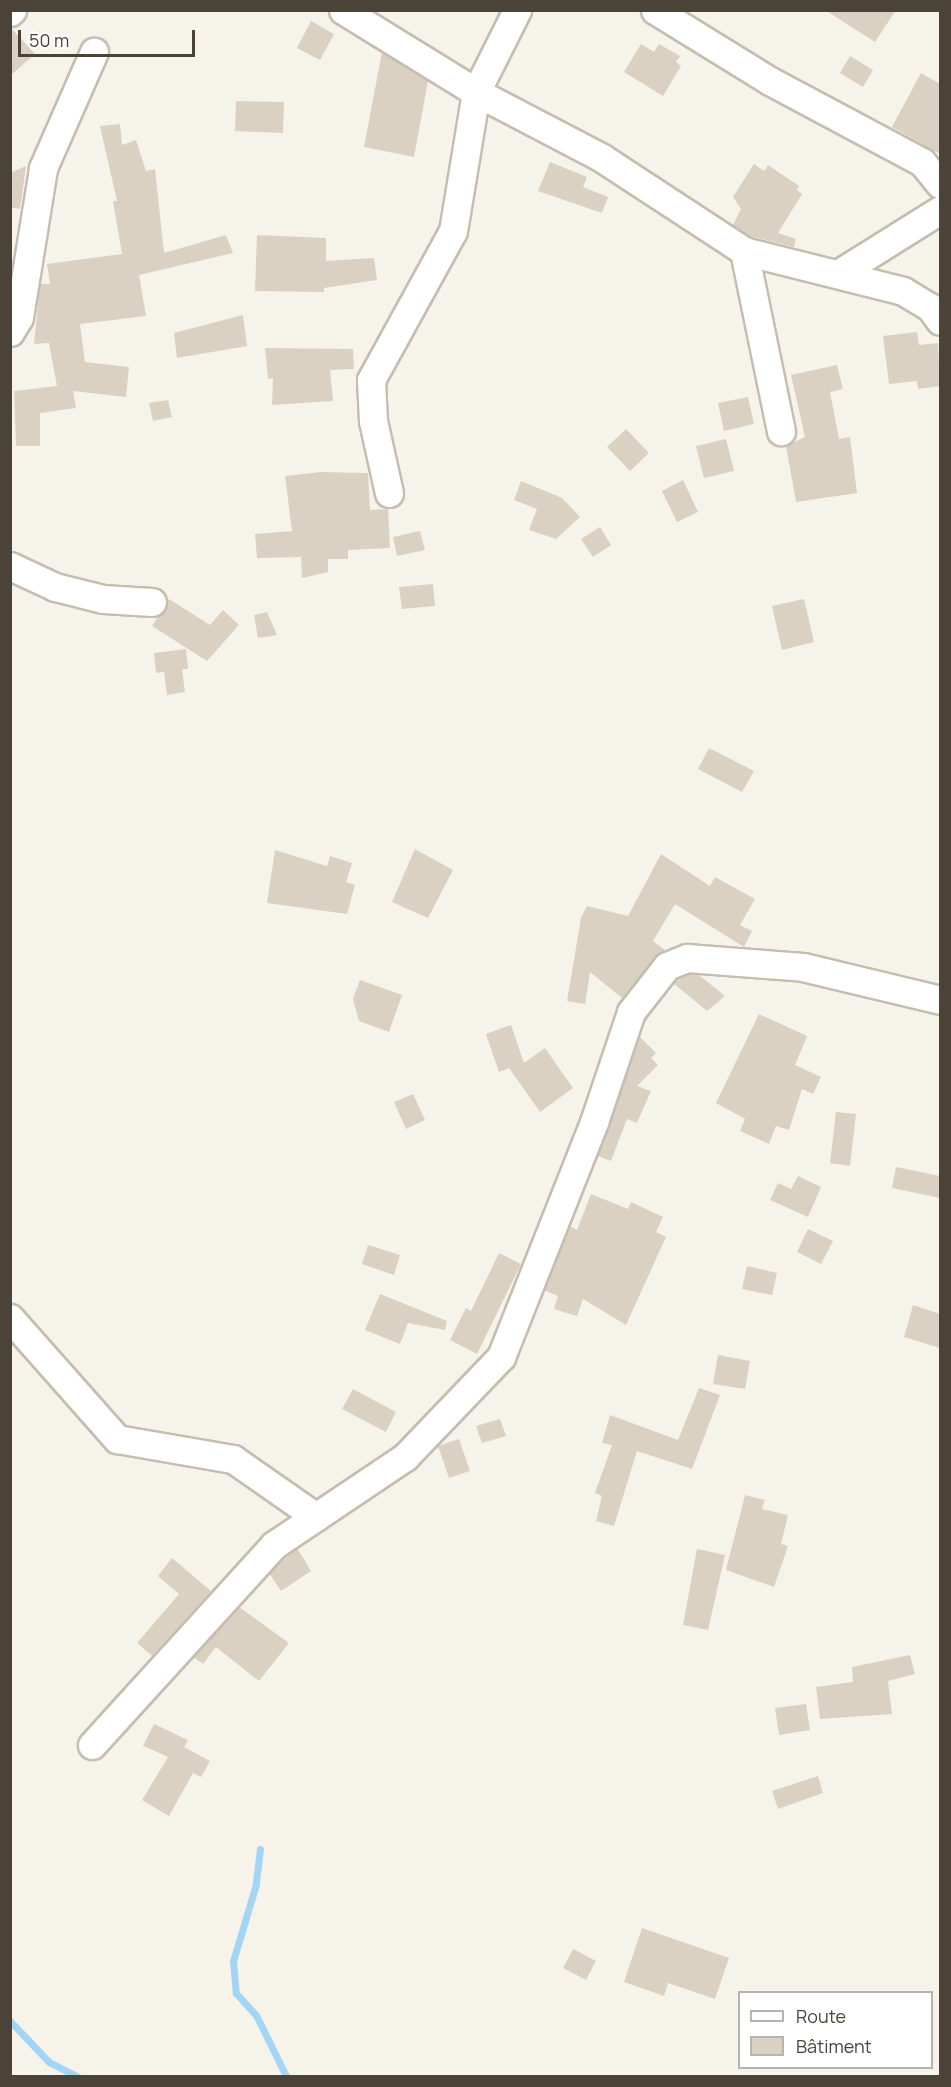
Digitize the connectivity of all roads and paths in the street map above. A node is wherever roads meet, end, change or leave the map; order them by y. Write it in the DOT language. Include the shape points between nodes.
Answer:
graph roads {
  1 [pos="343,10"];
  2 [pos="517,10"];
  3 [pos="671,14"];
  4 [pos="94,52"];
  5 [pos="476,92"];
  6 [pos="940,184"];
  7 [pos="940,210"];
  8 [pos="744,251"];
  9 [pos="841,272"];
  10 [pos="940,321"];
  11 [pos="10,332"];
  12 [pos="781,430"];
  13 [pos="389,492"];
  14 [pos="10,566"];
  15 [pos="152,602"];
  16 [pos="940,1000"];
  17 [pos="10,1318"];
  18 [pos="316,1517"];
  19 [pos="92,1745"];
  1 -- 5 [label="street"];
  2 -- 5 [label="street"];
  3 -- 6 [label="street" via="771,81 922,162"];
  4 -- 11 [label="street" via="43,168 19,317"];
  5 -- 8 [label="street" via="602,158"];
  5 -- 13 [label="street" via="453,231 371,380 374,421"];
  7 -- 9 [label="street"];
  8 -- 9 [label="street"];
  8 -- 12 [label="street"];
  9 -- 10 [label="street" via="903,291 930,308"];
  14 -- 15 [label="street" via="55,587 103,599"];
  16 -- 18 [label="street" via="803,967 687,958 667,966 631,1012 594,1122 501,1357 405,1457"];
  17 -- 18 [label="street" via="117,1439 233,1459"];
  18 -- 19 [label="street" via="274,1545"];
}
